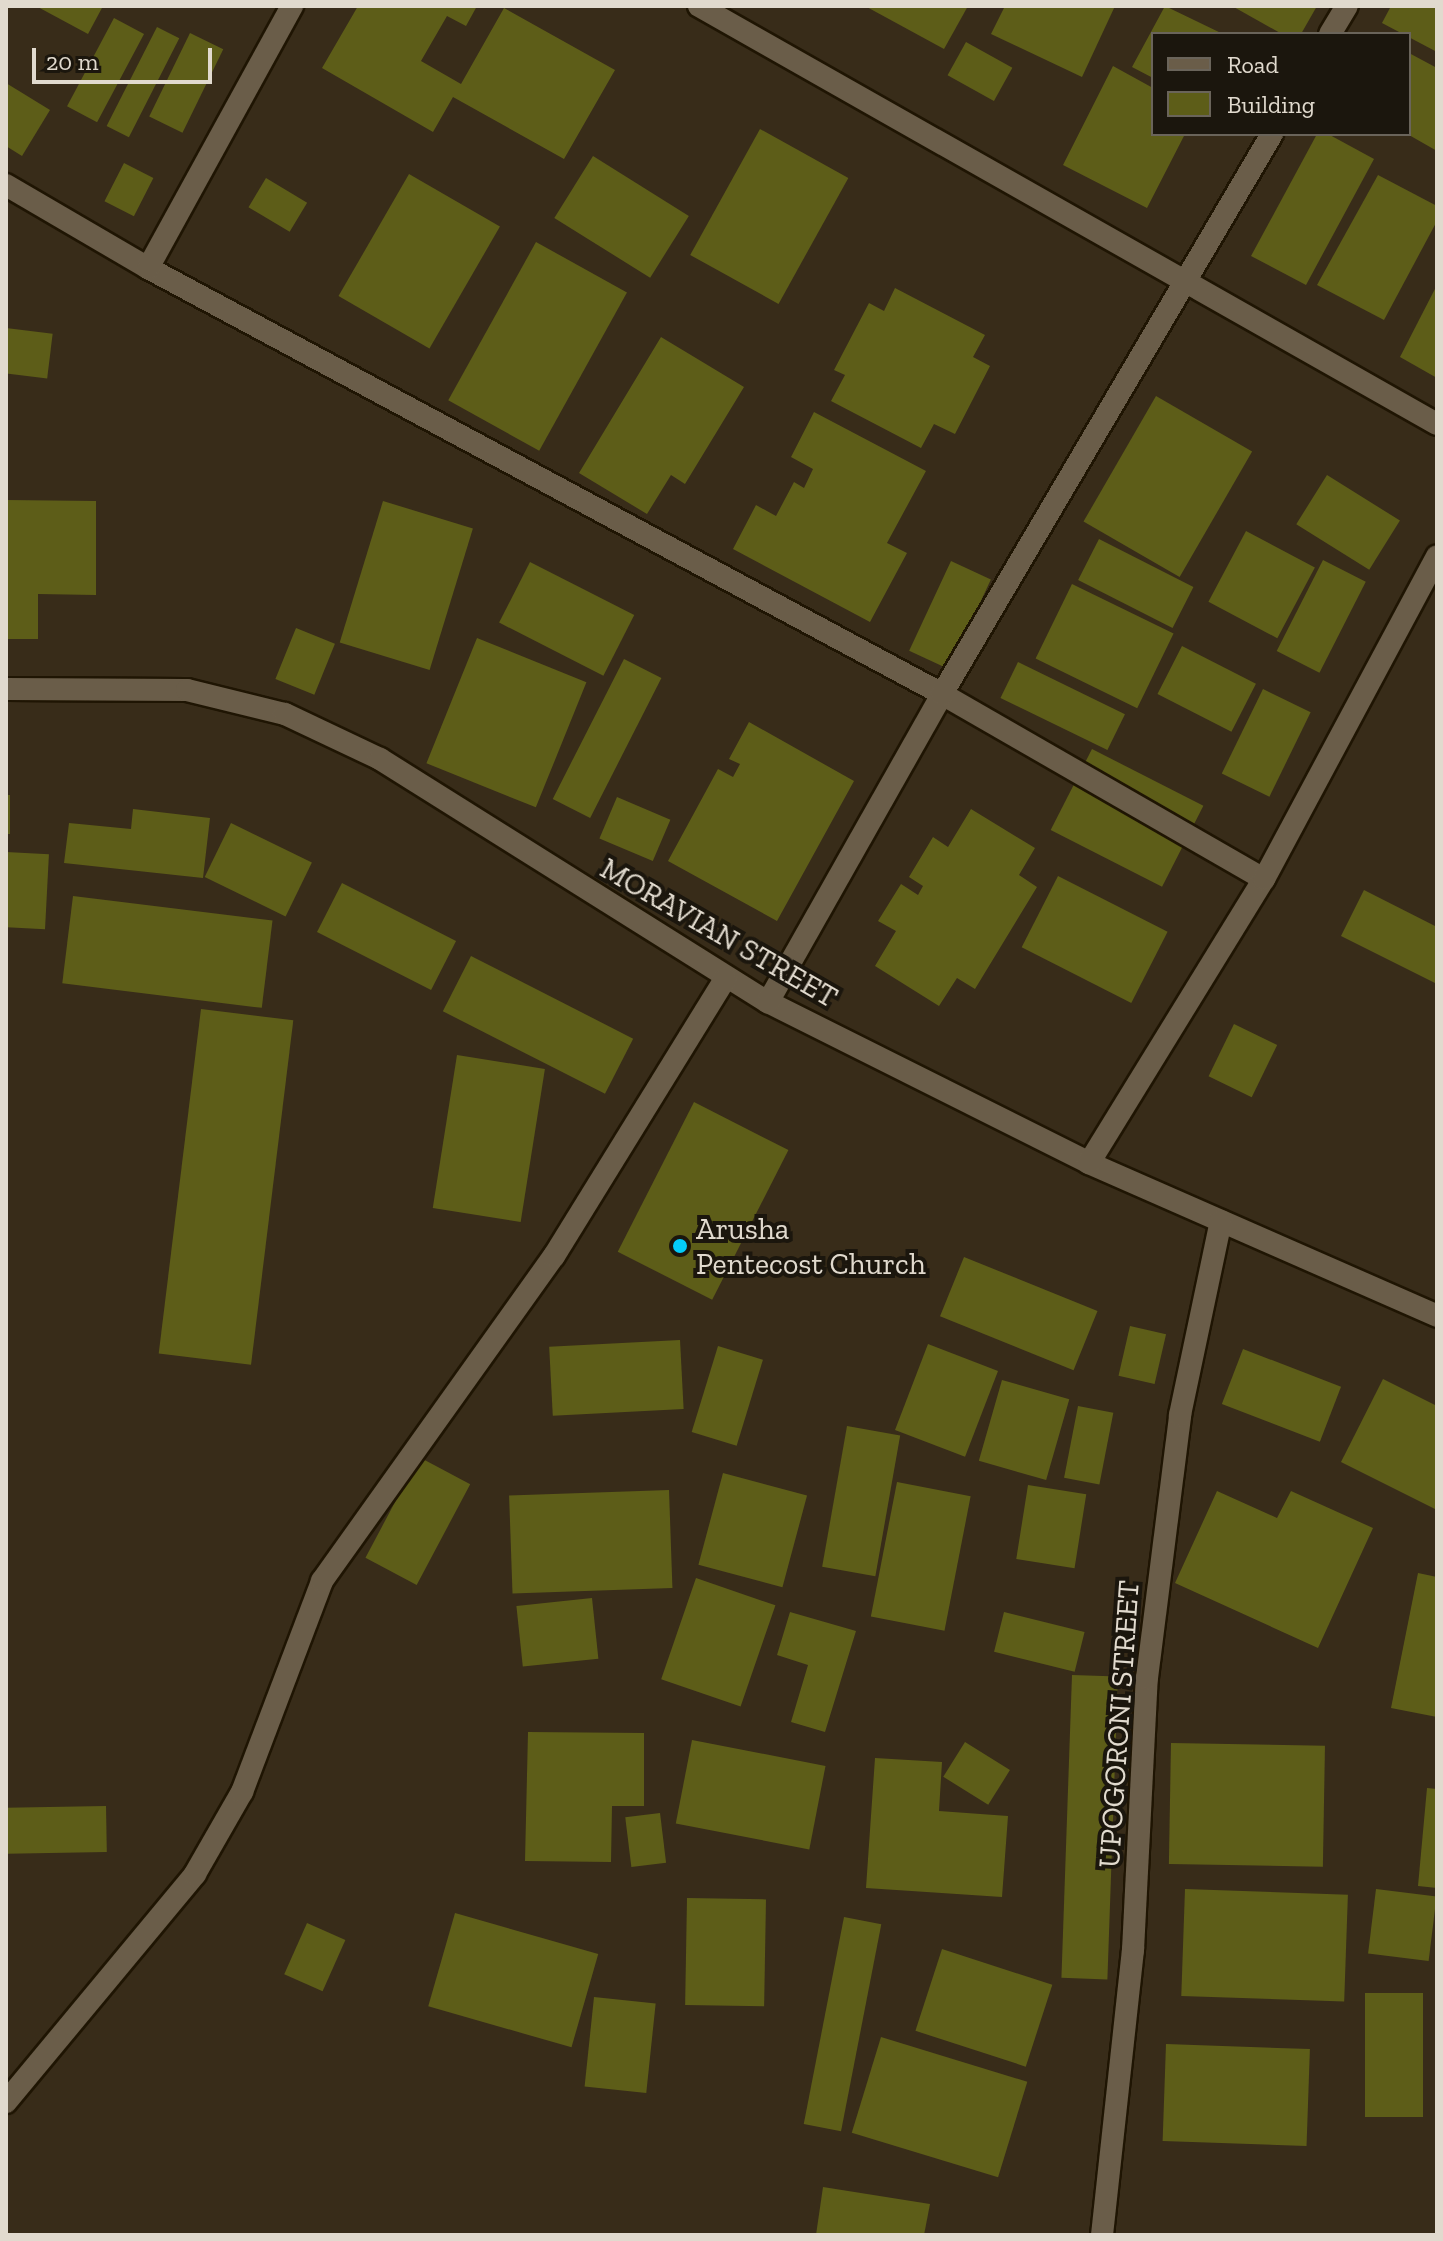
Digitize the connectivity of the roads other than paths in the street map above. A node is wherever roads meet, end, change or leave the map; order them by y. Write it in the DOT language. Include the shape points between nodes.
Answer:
graph roads {
  1 [pos="292,6"];
  2 [pos="699,6"];
  3 [pos="1347,6"];
  4 [pos="1331,32"];
  5 [pos="1271,136"];
  6 [pos="6,185"];
  7 [pos="148,268"];
  8 [pos="1184,285"];
  9 [pos="1437,424"];
  10 [pos="1437,557"];
  11 [pos="6,689"];
  12 [pos="942,694"];
  13 [pos="1264,879"];
  14 [pos="725,979"];
  15 [pos="768,1002"];
  16 [pos="1089,1163"];
  17 [pos="1221,1221"];
  18 [pos="1437,1316"];
  19 [pos="6,2102"];
  20 [pos="1102,2235"];
  1 -- 7 [label="street"];
  2 -- 8 [label="street"];
  3 -- 4 [label="street"];
  5 -- 8 [label="street"];
  6 -- 7 [label="street"];
  7 -- 12 [label="street"];
  8 -- 9 [label="street"];
  8 -- 12 [label="street"];
  10 -- 13 [label="street"];
  11 -- 14 [label="street, MORAVIAN STREET" via="187,690 285,714 380,759"];
  12 -- 13 [label="street"];
  12 -- 15 [label="street"];
  13 -- 16 [label="street"];
  14 -- 15 [label="street, MORAVIAN STREET"];
  14 -- 19 [label="street" via="554,1256 322,1581 242,1792 195,1874"];
  15 -- 16 [label="street, MORAVIAN STREET"];
  16 -- 17 [label="street, MORAVIAN STREET"];
  17 -- 18 [label="street, MORAVIAN STREET"];
  17 -- 20 [label="street, UPOGORONI STREET" via="1180,1415 1147,1678 1133,1950"];
}
